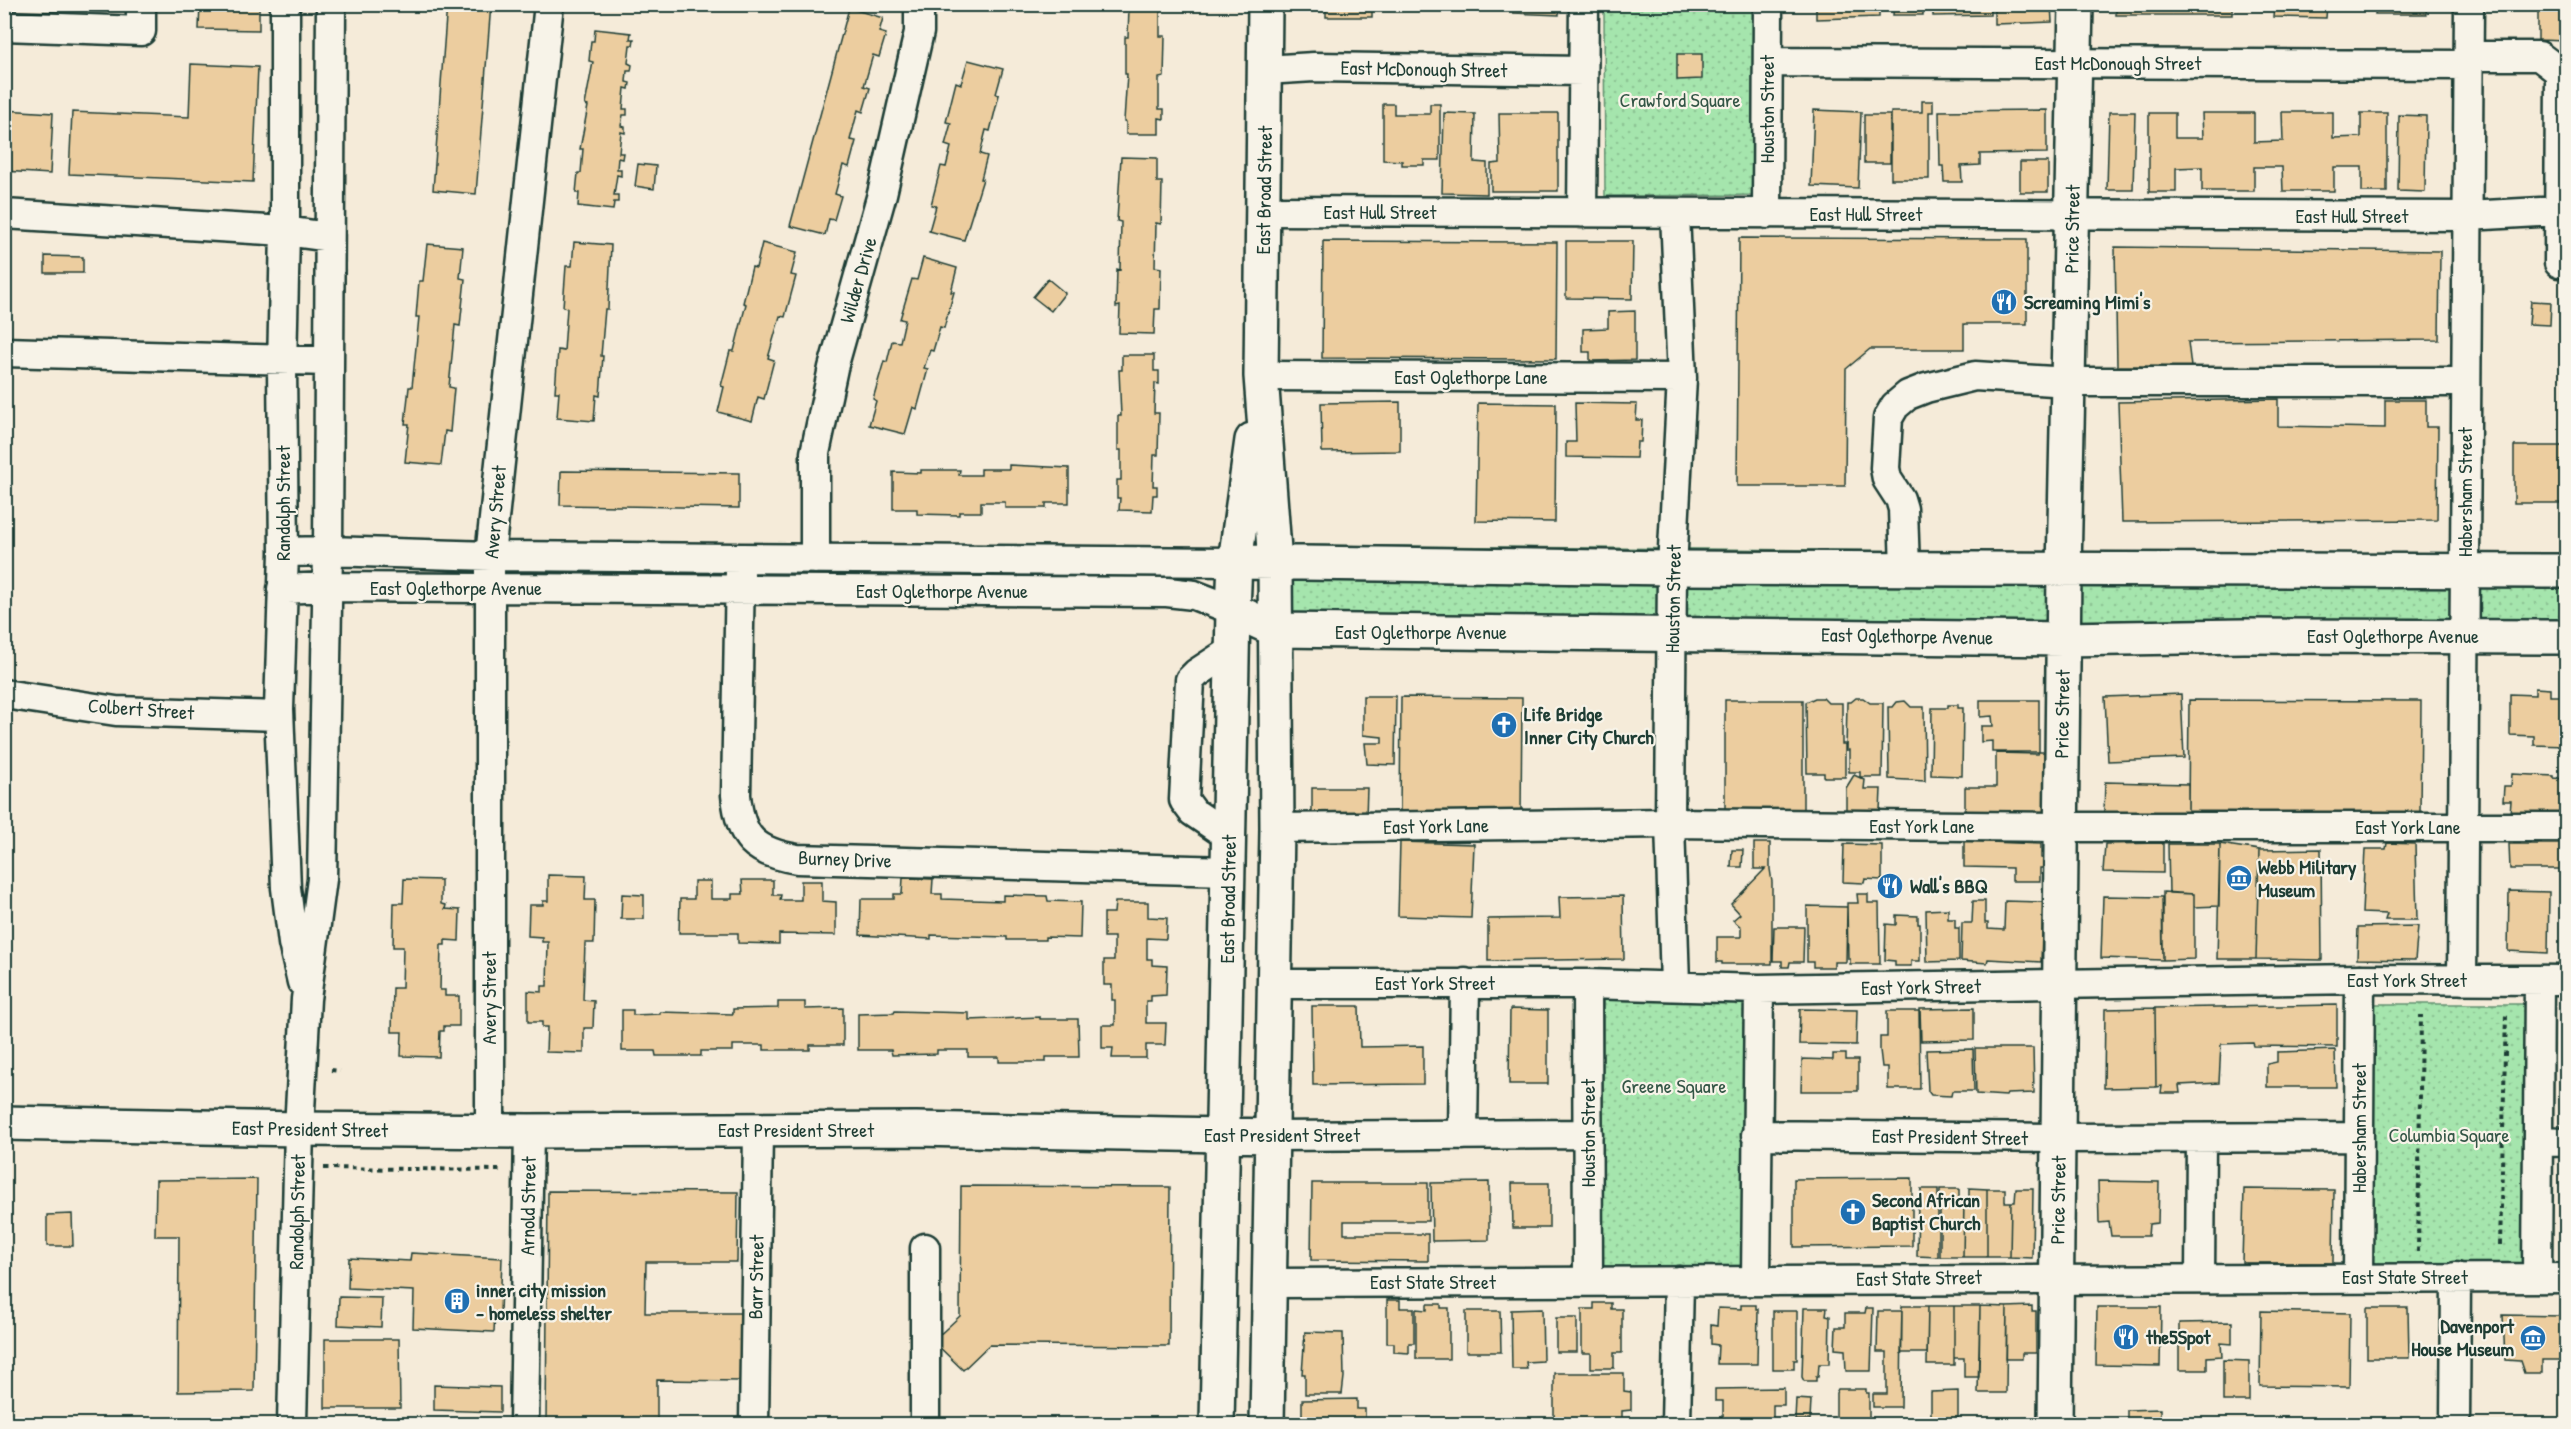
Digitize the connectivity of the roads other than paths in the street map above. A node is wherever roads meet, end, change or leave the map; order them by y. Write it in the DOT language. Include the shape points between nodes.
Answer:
graph roads {
  1 [pos="141,4"];
  2 [pos="285,4"];
  3 [pos="331,4"];
  4 [pos="549,4"];
  5 [pos="919,4"];
  6 [pos="1265,4"];
  7 [pos="1584,4"];
  8 [pos="1768,4"];
  9 [pos="2076,4"];
  10 [pos="2469,4"];
  11 [pos="4,26"];
  12 [pos="2468,60"];
  13 [pos="1767,62"];
  14 [pos="2075,63"];
  15 [pos="1265,70"];
  16 [pos="1583,72"];
  17 [pos="1264,211"];
  18 [pos="2559,211"];
  19 [pos="1582,213"];
  20 [pos="1675,213"];
  21 [pos="4,214"];
  22 [pos="1767,214"];
  23 [pos="2073,215"];
  24 [pos="2467,216"];
  25 [pos="285,231"];
  26 [pos="329,237"];
  27 [pos="2559,263"];
  28 [pos="4,352"];
  29 [pos="282,359"];
  30 [pos="328,361"];
  31 [pos="1261,376"];
  32 [pos="1682,378"];
  33 [pos="2069,382"];
  34 [pos="2466,382"];
  35 [pos="328,551"];
  36 [pos="284,552"];
  37 [pos="490,556"];
  38 [pos="740,558"];
  39 [pos="815,559"];
  40 [pos="1235,562"];
  41 [pos="1275,564"];
  42 [pos="1672,568"];
  43 [pos="1905,569"];
  44 [pos="2064,570"];
  45 [pos="2465,571"];
  46 [pos="2566,571"];
  47 [pos="327,587"];
  48 [pos="490,588"];
  49 [pos="282,589"];
  50 [pos="740,590"];
  51 [pos="1233,610"];
  52 [pos="1276,630"];
  53 [pos="1672,633"];
  54 [pos="2464,637"];
  55 [pos="2566,637"];
  56 [pos="2063,639"];
  57 [pos="1232,650"];
  58 [pos="4,694"];
  59 [pos="279,716"];
  60 [pos="1670,823"];
  61 [pos="2463,826"];
  62 [pos="2061,827"];
  63 [pos="2566,827"];
  64 [pos="1277,828"];
  65 [pos="1230,837"];
  66 [pos="1229,871"];
  67 [pos="2360,980"];
  68 [pos="2462,980"];
  69 [pos="2553,980"];
  70 [pos="1465,983"];
  71 [pos="1276,984"];
  72 [pos="1587,984"];
  73 [pos="1675,985"];
  74 [pos="2060,985"];
  75 [pos="1759,989"];
  76 [pos="306,999"];
  77 [pos="4,1123"];
  78 [pos="298,1129"];
  79 [pos="490,1130"];
  80 [pos="758,1130"];
  81 [pos="529,1131"];
  82 [pos="1588,1134"];
  83 [pos="1223,1135"];
  84 [pos="1464,1135"];
  85 [pos="1756,1135"];
  86 [pos="1274,1136"];
  87 [pos="2359,1137"];
  88 [pos="2058,1138"];
  89 [pos="2201,1138"];
  90 [pos="2538,1141"];
  91 [pos="2566,1142"];
  92 [pos="925,1248"];
  93 [pos="2057,1276"];
  94 [pos="2200,1277"];
  95 [pos="2358,1277"];
  96 [pos="2456,1277"];
  97 [pos="2537,1278"];
  98 [pos="2566,1278"];
  99 [pos="1756,1280"];
  100 [pos="1588,1281"];
  101 [pos="1679,1281"];
  102 [pos="1271,1283"];
  103 [pos="292,1425"];
  104 [pos="525,1425"];
  105 [pos="754,1425"];
  106 [pos="925,1425"];
  107 [pos="1218,1425"];
  108 [pos="1267,1425"];
  109 [pos="1676,1425"];
  110 [pos="2055,1425"];
  111 [pos="2455,1425"];
  1 -- 11 [label="street" via="141,31"];
  2 -- 25 [label="street, Randolph Street"];
  3 -- 26 [label="street, Randolph Street"];
  4 -- 37 [label="street, Avery Street"];
  5 -- 39 [label="street, Wilder Drive" via="919,32 885,182 833,368 814,453"];
  6 -- 15 [label="main road, East Broad Street"];
  7 -- 16 [label="street"];
  8 -- 13 [label="street, Houston Street"];
  9 -- 14 [label="main road, Price Street"];
  10 -- 12 [label="street, Habersham Street"];
  12 -- 14 [label="street, East McDonough Street"];
  12 -- 18 [label="street, East McDonough Street" via="2540,56 2560,72"];
  12 -- 24 [label="street, Habersham Street"];
  13 -- 14 [label="street, East McDonough Street"];
  13 -- 22 [label="street, Houston Street"];
  14 -- 23 [label="main road, Price Street"];
  15 -- 16 [label="street, East McDonough Street" via="1314,67"];
  15 -- 17 [label="main road, East Broad Street"];
  16 -- 19 [label="street"];
  17 -- 19 [label="street, East Hull Street"];
  17 -- 31 [label="main road, East Broad Street"];
  18 -- 24 [label="street, East Hull Street"];
  18 -- 27 [label="street"];
  19 -- 20 [label="street, East Hull Street"];
  20 -- 22 [label="street, East Hull Street"];
  20 -- 32 [label="street, Houston Street"];
  21 -- 25 [label="street"];
  22 -- 23 [label="street, East Hull Street"];
  23 -- 24 [label="street, East Hull Street"];
  23 -- 33 [label="main road, Price Street"];
  24 -- 34 [label="street, Habersham Street"];
  25 -- 26 [label="street"];
  25 -- 29 [label="street, Randolph Street"];
  26 -- 30 [label="street, Randolph Street"];
  28 -- 29 [label="street"];
  29 -- 30 [label="street"];
  29 -- 36 [label="street, Randolph Street"];
  30 -- 35 [label="street, Randolph Street"];
  31 -- 32 [label="street, East Oglethorpe Lane"];
  31 -- 40 [label="main road, East Broad Street"];
  31 -- 41 [label="main road, East Broad Street"];
  32 -- 42 [label="street, Houston Street"];
  33 -- 34 [label="street"];
  33 -- 43 [label="street" via="1975,376 1926,388 1895,406 1888,418 1886,468 1887,479 1904,509"];
  33 -- 44 [label="main road, Price Street"];
  34 -- 45 [label="street, Habersham Street"];
  35 -- 36 [label="street, East Oglethorpe Avenue"];
  35 -- 37 [label="street, East Oglethorpe Avenue"];
  35 -- 47 [label="street, Randolph Street"];
  36 -- 49 [label="street, Randolph Street"];
  37 -- 38 [label="street, East Oglethorpe Avenue"];
  37 -- 48 [label="street, Avery Street"];
  38 -- 39 [label="street, East Oglethorpe Avenue"];
  38 -- 50 [label="street, Burney Drive"];
  39 -- 40 [label="street, East Oglethorpe Avenue"];
  40 -- 41 [label="main road, East Oglethorpe Avenue"];
  40 -- 51 [label="main road, East Broad Street"];
  41 -- 42 [label="main road, East Oglethorpe Avenue"];
  41 -- 52 [label="main road, East Broad Street"];
  42 -- 43 [label="main road, East Oglethorpe Avenue"];
  42 -- 53 [label="street, Houston Street"];
  43 -- 44 [label="main road, East Oglethorpe Avenue"];
  44 -- 45 [label="main road, East Oglethorpe Avenue"];
  44 -- 56 [label="main road, Price Street"];
  45 -- 46 [label="main road, East Oglethorpe Avenue"];
  45 -- 54 [label="street, Habersham Street"];
  47 -- 48 [label="street, East Oglethorpe Avenue"];
  47 -- 49 [label="street, East Oglethorpe Avenue"];
  47 -- 76 [label="street, Randolph Street" via="322,879"];
  48 -- 50 [label="street, East Oglethorpe Avenue"];
  48 -- 79 [label="street, Avery Street"];
  49 -- 59 [label="street, Randolph Street"];
  50 -- 51 [label="street, East Oglethorpe Avenue" via="1167,592 1194,595"];
  50 -- 66 [label="street, Burney Drive" via="736,795 738,816 746,835 757,847 797,859"];
  51 -- 52 [label="main road, East Oglethorpe Avenue"];
  51 -- 57 [label="main road, East Broad Street"];
  52 -- 53 [label="main road, East Oglethorpe Avenue"];
  52 -- 64 [label="main road, East Broad Street"];
  53 -- 56 [label="main road, East Oglethorpe Avenue"];
  53 -- 60 [label="street, Houston Street"];
  54 -- 55 [label="main road, East Oglethorpe Avenue"];
  54 -- 56 [label="main road, East Oglethorpe Avenue"];
  54 -- 61 [label="street, Habersham Street"];
  56 -- 62 [label="main road, Price Street"];
  57 -- 65 [label="main road, East Broad Street"];
  57 -- 65 [label="street" via="1190,680 1185,800 1193,812"];
  58 -- 59 [label="street, Colbert Street" via="116,711"];
  59 -- 76 [label="street, Randolph Street" via="286,888"];
  60 -- 62 [label="street, East York Lane"];
  60 -- 64 [label="street, East York Lane"];
  60 -- 73 [label="street, Houston Street"];
  61 -- 62 [label="street, East York Lane"];
  61 -- 63 [label="street, East York Lane"];
  61 -- 68 [label="street, Habersham Street"];
  62 -- 74 [label="main road, Price Street"];
  64 -- 71 [label="main road, East Broad Street"];
  65 -- 66 [label="main road, East Broad Street"];
  66 -- 83 [label="main road, East Broad Street"];
  67 -- 68 [label="street, East York Street"];
  67 -- 74 [label="street, East York Street"];
  67 -- 87 [label="street, Habersham Street"];
  68 -- 69 [label="street, East York Street"];
  69 -- 90 [label="street"];
  70 -- 71 [label="street, East York Street"];
  70 -- 72 [label="street, East York Street"];
  70 -- 84 [label="street"];
  71 -- 86 [label="main road, East Broad Street"];
  72 -- 73 [label="street, East York Street"];
  72 -- 82 [label="street, Houston Street"];
  73 -- 75 [label="street, East York Street"];
  74 -- 75 [label="street, East York Street"];
  74 -- 88 [label="main road, Price Street"];
  75 -- 85 [label="street"];
  76 -- 78 [label="street, Randolph Street"];
  77 -- 78 [label="main road, East President Street"];
  78 -- 79 [label="main road, East President Street"];
  78 -- 103 [label="street, Randolph Street"];
  79 -- 81 [label="main road, East President Street"];
  80 -- 81 [label="main road, East President Street"];
  80 -- 83 [label="main road, East President Street"];
  80 -- 105 [label="street, Barr Street"];
  81 -- 104 [label="street, Arnold Street"];
  82 -- 84 [label="street, East President Street"];
  82 -- 100 [label="street, Houston Street"];
  83 -- 86 [label="main road, East President Street"];
  83 -- 107 [label="main road, East Broad Street"];
  84 -- 86 [label="street, East President Street"];
  85 -- 88 [label="street, East President Street"];
  85 -- 99 [label="street"];
  86 -- 102 [label="main road, East Broad Street"];
  87 -- 89 [label="street, East President Street"];
  87 -- 95 [label="street, Habersham Street"];
  88 -- 89 [label="street, East President Street"];
  88 -- 93 [label="main road, Price Street"];
  89 -- 94 [label="street"];
  90 -- 91 [label="street"];
  90 -- 97 [label="street"];
  92 -- 106 [label="street"];
  93 -- 94 [label="street, East State Street"];
  93 -- 99 [label="street, East State Street"];
  93 -- 110 [label="main road, Price Street"];
  94 -- 95 [label="street, East State Street"];
  95 -- 96 [label="street, East State Street"];
  96 -- 97 [label="street, East State Street"];
  96 -- 111 [label="street"];
  97 -- 98 [label="street, East State Street"];
  99 -- 101 [label="street, East State Street"];
  100 -- 101 [label="street, East State Street"];
  100 -- 102 [label="street, East State Street"];
  101 -- 109 [label="street"];
  102 -- 108 [label="main road, East Broad Street"];
}
